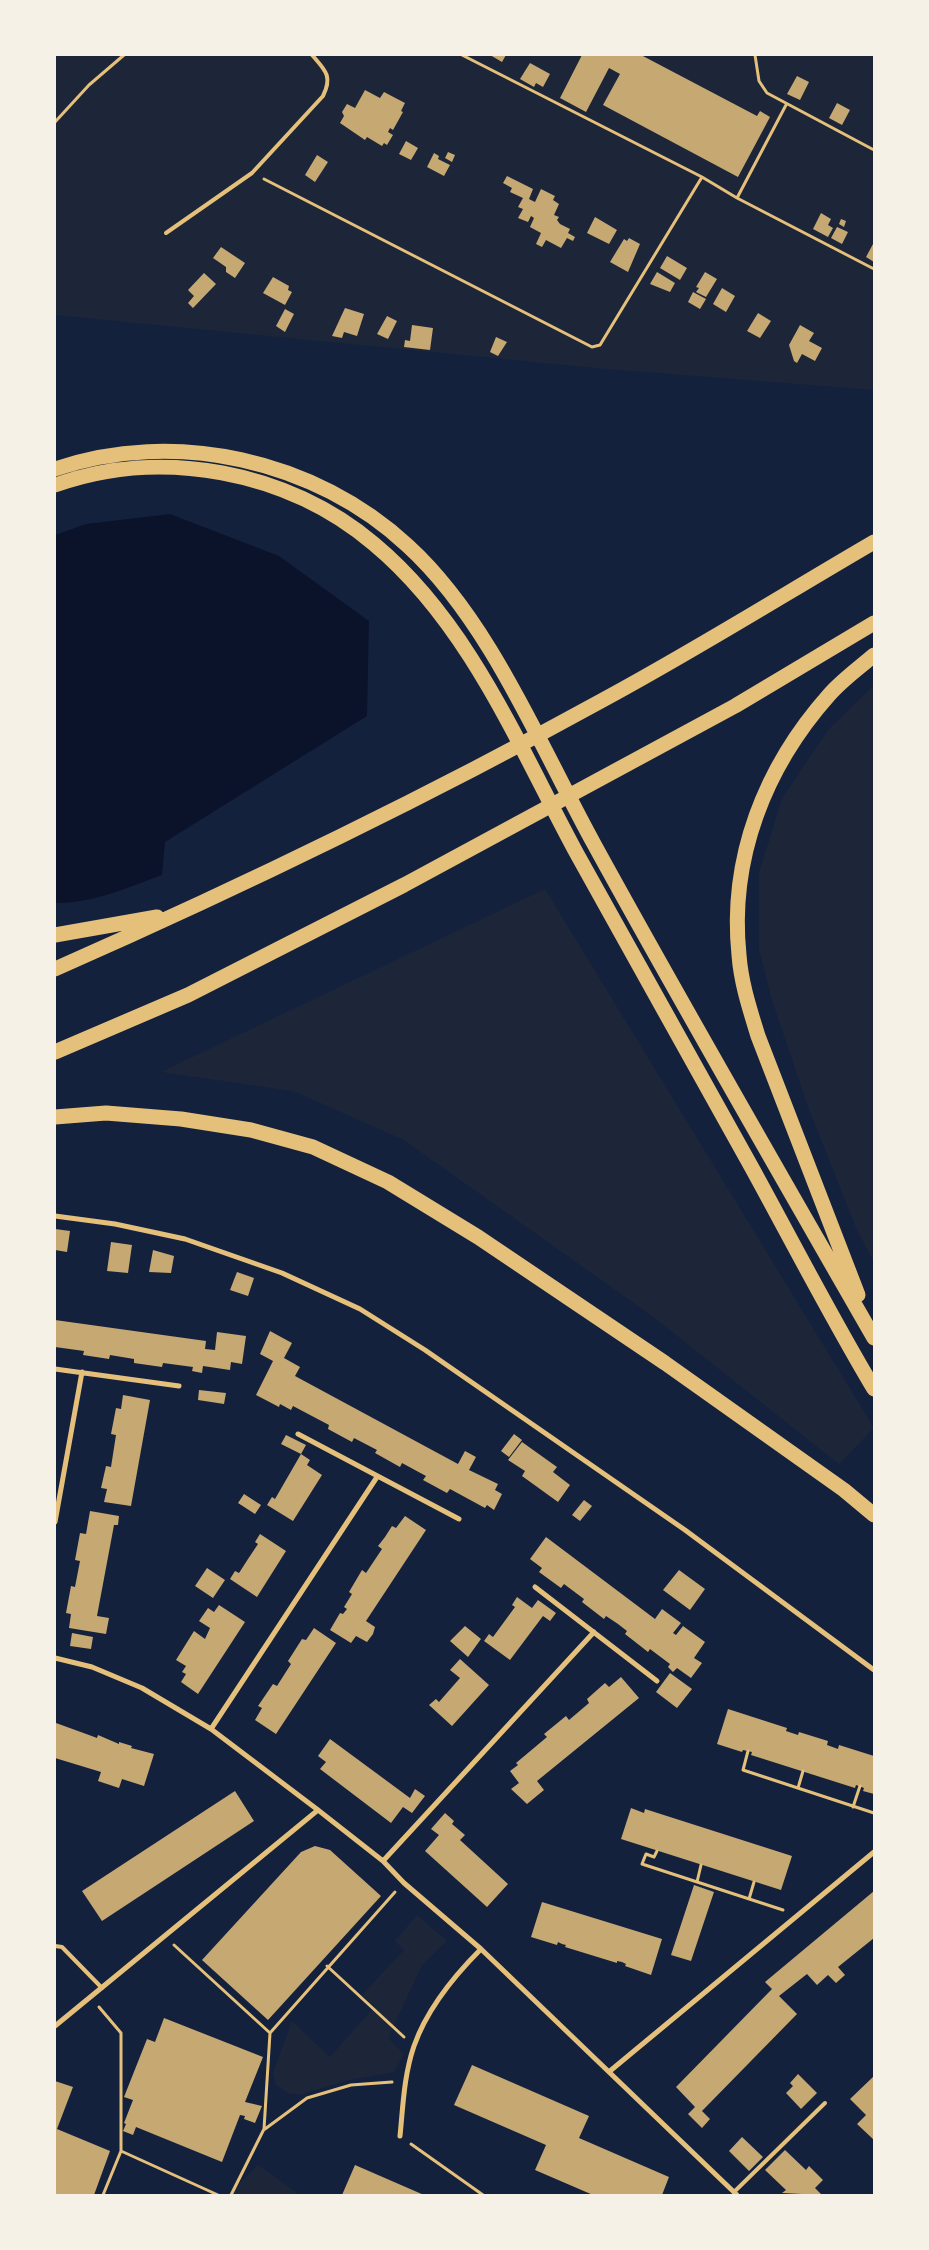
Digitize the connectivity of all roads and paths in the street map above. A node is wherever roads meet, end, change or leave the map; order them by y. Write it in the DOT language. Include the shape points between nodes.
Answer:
graph roads {
  1 [pos="124,55"];
  2 [pos="312,55"];
  3 [pos="462,55"];
  4 [pos="755,55"];
  5 [pos="786,104"];
  6 [pos="55,122"];
  7 [pos="874,150"];
  8 [pos="252,173"];
  9 [pos="702,177"];
  10 [pos="737,198"];
  11 [pos="166,233"];
  12 [pos="874,269"];
  13 [pos="55,469"];
  14 [pos="55,485"];
  15 [pos="874,542"];
  16 [pos="874,623"];
  17 [pos="874,655"];
  18 [pos="186,911"];
  19 [pos="55,935"];
  20 [pos="55,969"];
  21 [pos="55,1052"];
  22 [pos="55,1117"];
  23 [pos="55,1216"];
  24 [pos="874,1337"];
  25 [pos="55,1369"];
  26 [pos="82,1372"];
  27 [pos="179,1386"];
  28 [pos="874,1389"];
  29 [pos="298,1434"];
  30 [pos="377,1477"];
  31 [pos="874,1515"];
  32 [pos="460,1519"];
  33 [pos="55,1522"];
  34 [pos="535,1587"];
  35 [pos="594,1632"];
  36 [pos="55,1658"];
  37 [pos="874,1670"];
  38 [pos="657,1681"];
  39 [pos="211,1729"];
  40 [pos="748,1751"];
  41 [pos="804,1772"];
  42 [pos="860,1786"];
  43 [pos="798,1788"];
  44 [pos="853,1806"];
  45 [pos="318,1810"];
  46 [pos="874,1813"];
  47 [pos="657,1851"];
  48 [pos="874,1852"];
  49 [pos="383,1861"];
  50 [pos="701,1865"];
  51 [pos="696,1882"];
  52 [pos="754,1882"];
  53 [pos="404,1883"];
  54 [pos="749,1899"];
  55 [pos="798,1915"];
  56 [pos="165,1938"];
  57 [pos="55,1946"];
  58 [pos="481,1949"];
  59 [pos="327,1966"];
  60 [pos="102,1988"];
  61 [pos="90,1998"];
  62 [pos="55,2026"];
  63 [pos="270,2033"];
  64 [pos="414,2045"];
  65 [pos="610,2072"];
  66 [pos="406,2081"];
  67 [pos="825,2103"];
  68 [pos="264,2129"];
  69 [pos="400,2136"];
  70 [pos="120,2151"];
  71 [pos="736,2193"];
  72 [pos="102,2195"];
  73 [pos="218,2195"];
  74 [pos="231,2195"];
  75 [pos="483,2195"];
  1 -- 6 [label="path"];
  2 -- 8 [label="lane" via="327,73 328,85 324,96"];
  3 -- 9 [label="path"];
  4 -- 5 [label="path" via="759,81 767,92"];
  5 -- 7 [label="path"];
  5 -- 10 [label="path"];
  8 -- 9 [label="path" via="592,348 600,345"];
  8 -- 11 [label="lane"];
  9 -- 10 [label="path"];
  10 -- 12 [label="path"];
  13 -- 24 [label="highway" via="96,458 133,453 180,452 244,460 314,484 378,521 433,571 477,631 517,698 593,842"];
  14 -- 28 [label="highway" via="130,468 195,469 258,482 318,506 373,542 419,588 461,643 500,708"];
  15 -- 18 [label="highway" via="602,701 375,820"];
  16 -- 21 [label="highway" via="735,706 404,885 188,995"];
  17 -- 24 [label="highway" via="830,694 782,756 750,832 737,914 738,956 758,1036"];
  18 -- 19 [label="highway"];
  18 -- 20 [label="highway"];
  22 -- 31 [label="highway" via="116,1114 181,1119 251,1130 313,1148 388,1182 478,1237 657,1358 844,1490"];
  23 -- 37 [label="street" via="186,1239 282,1273 360,1309 425,1350 685,1530"];
  25 -- 26 [label="street"];
  26 -- 27 [label="street"];
  26 -- 33 [label="street"];
  29 -- 30 [label="street"];
  30 -- 32 [label="street"];
  30 -- 39 [label="street"];
  34 -- 35 [label="street"];
  35 -- 38 [label="street"];
  35 -- 49 [label="street"];
  36 -- 39 [label="street" via="92,1667 142,1688"];
  39 -- 45 [label="street"];
  40 -- 43 [label="path" via="743,1770"];
  41 -- 43 [label="path"];
  42 -- 44 [label="path"];
  43 -- 44 [label="path"];
  44 -- 46 [label="path"];
  45 -- 49 [label="street"];
  45 -- 56 [label="street"];
  47 -- 51 [label="path" via="654,1857 646,1854 642,1864"];
  48 -- 55 [label="street"];
  49 -- 53 [label="street"];
  50 -- 51 [label="path"];
  51 -- 54 [label="path"];
  52 -- 54 [label="path"];
  53 -- 58 [label="street"];
  53 -- 59 [label="path"];
  54 -- 55 [label="path"];
  55 -- 65 [label="street"];
  56 -- 60 [label="street"];
  56 -- 63 [label="path"];
  57 -- 60 [label="lane" via="62,1948"];
  58 -- 64 [label="street" via="443,1991"];
  58 -- 65 [label="street"];
  59 -- 63 [label="path"];
  59 -- 64 [label="path"];
  60 -- 61 [label="street"];
  61 -- 62 [label="street"];
  61 -- 70 [label="path" via="122,2033"];
  63 -- 68 [label="path"];
  64 -- 66 [label="street"];
  65 -- 71 [label="street"];
  66 -- 68 [label="path" via="373,2082 307,2098"];
  66 -- 69 [label="street"];
  67 -- 71 [label="lane"];
  68 -- 74 [label="path"];
  69 -- 75 [label="path"];
  70 -- 72 [label="path"];
  70 -- 73 [label="path"];
}
